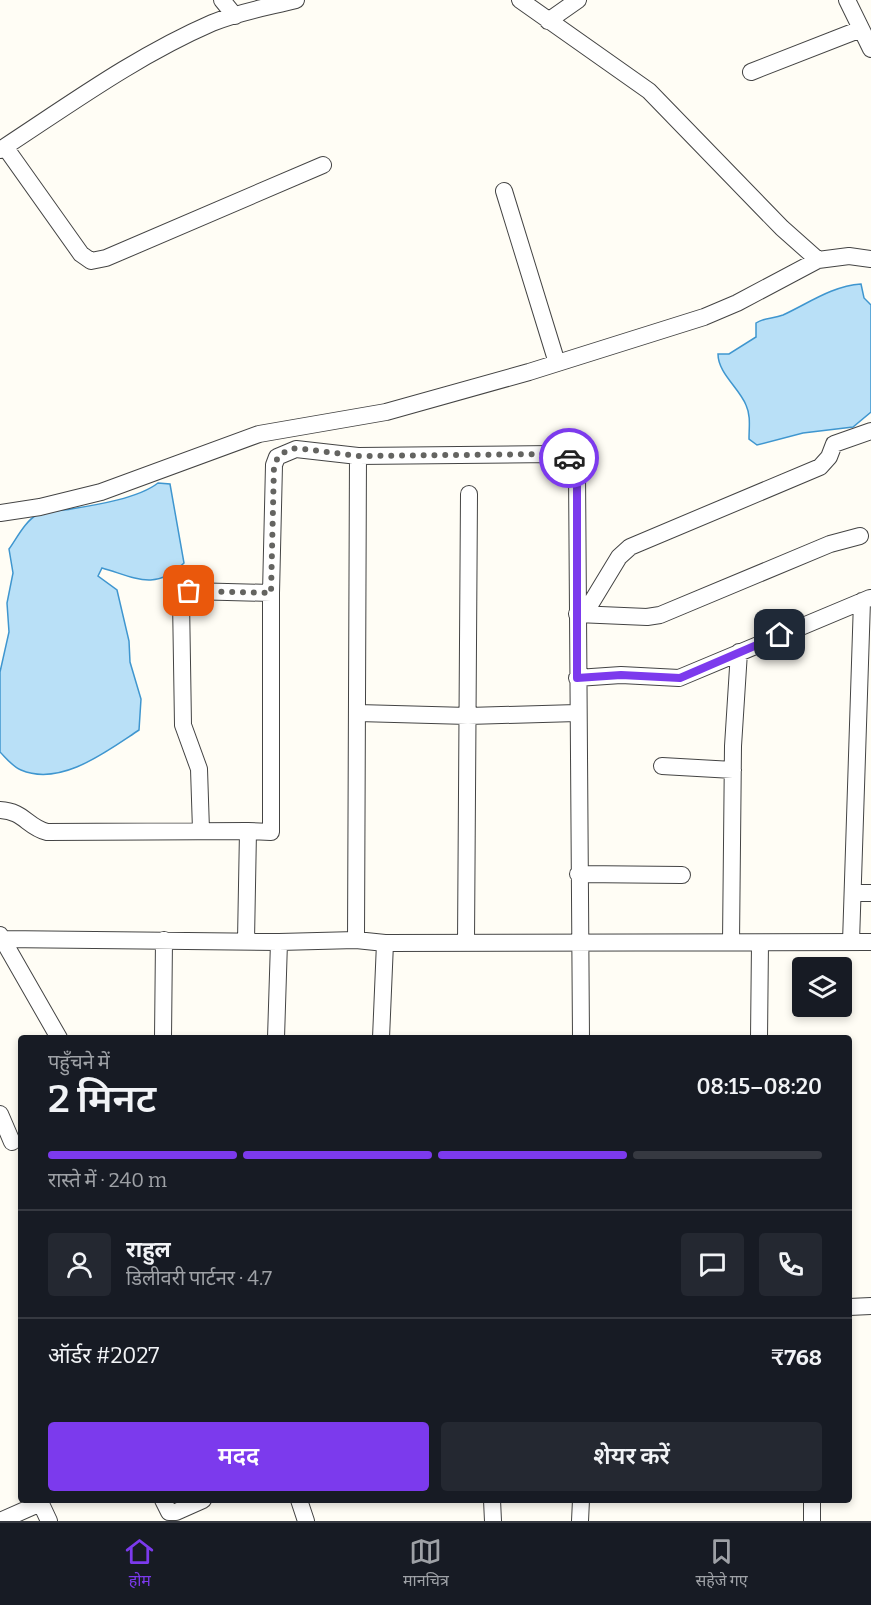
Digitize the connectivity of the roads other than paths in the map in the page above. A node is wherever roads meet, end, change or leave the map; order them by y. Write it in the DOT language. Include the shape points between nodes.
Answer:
graph roads {
  1 [pos="222,0"];
  2 [pos="296,0"];
  3 [pos="520,0"];
  4 [pos="578,0"];
  5 [pos="847,0"];
  6 [pos="269,3"];
  7 [pos="235,16"];
  8 [pos="548,21"];
  9 [pos="861,29"];
  10 [pos="871,49"];
  11 [pos="750,72"];
  12 [pos="2,148"];
  13 [pos="323,165"];
  14 [pos="504,191"];
  15 [pos="871,259"];
  16 [pos="818,260"];
  17 [pos="557,363"];
  18 [pos="871,431"];
  19 [pos="358,456"];
  20 [pos="469,494"];
  21 [pos="0,513"];
  22 [pos="860,536"];
  23 [pos="271,593"];
  24 [pos="866,599"];
  25 [pos="581,614"];
  26 [pos="739,652"];
  27 [pos="577,678"];
  28 [pos="358,713"];
  29 [pos="577,713"];
  30 [pos="468,716"];
  31 [pos="662,766"];
  32 [pos="733,770"];
  33 [pos="864,789"];
  34 [pos="0,810"];
  35 [pos="201,830"];
  36 [pos="248,831"];
  37 [pos="578,874"];
  38 [pos="681,875"];
  39 [pos="853,893"];
  40 [pos="871,893"];
  41 [pos="1,937"];
  42 [pos="164,940"];
  43 [pos="246,940"];
  44 [pos="356,940"];
  45 [pos="578,941"];
  46 [pos="279,942"];
  47 [pos="466,942"];
  48 [pos="731,942"];
  49 [pos="851,942"];
  50 [pos="871,942"];
  51 [pos="385,943"];
  52 [pos="760,943"];
  53 [pos="56,1035"];
  54 [pos="163,1035"];
  55 [pos="276,1035"];
  56 [pos="381,1035"];
  57 [pos="581,1035"];
  58 [pos="759,1035"];
  59 [pos="0,1114"];
  60 [pos="11,1142"];
  61 [pos="871,1306"];
  62 [pos="852,1307"];
  63 [pos="164,1503"];
  64 [pos="196,1503"];
  65 [pos="300,1503"];
  66 [pos="492,1503"];
  67 [pos="581,1503"];
  68 [pos="812,1503"];
  69 [pos="0,1521"];
  70 [pos="49,1521"];
  71 [pos="306,1521"];
  72 [pos="493,1521"];
  73 [pos="580,1521"];
  74 [pos="812,1521"];
  1 -- 7 [label="street"];
  2 -- 6 [label="street"];
  3 -- 8 [label="street"];
  4 -- 8 [label="street"];
  5 -- 9 [label="street"];
  6 -- 7 [label="street"];
  7 -- 12 [label="street" via="189,34 78,96"];
  8 -- 16 [label="street" via="649,91"];
  9 -- 10 [label="street"];
  9 -- 11 [label="street"];
  12 -- 13 [label="street" via="81,254 91,261"];
  14 -- 17 [label="street"];
  15 -- 16 [label="street" via="849,256"];
  16 -- 17 [label="street" via="704,317"];
  17 -- 21 [label="street" via="426,402 259,434 100,492"];
  18 -- 25 [label="street" via="834,444 820,467 630,547"];
  19 -- 23 [label="street" via="296,448 277,457"];
  19 -- 25 [label="street" via="567,456 577,471"];
  19 -- 28 [label="street"];
  20 -- 30 [label="street"];
  22 -- 25 [label="street" via="830,544 660,615"];
  23 -- 35 [label="street" via="189,591 181,600 183,725 199,769"];
  23 -- 36 [label="street" via="271,832"];
  24 -- 26 [label="street"];
  24 -- 33 [label="street"];
  25 -- 27 [label="street"];
  26 -- 27 [label="street" via="680,678"];
  26 -- 32 [label="street"];
  27 -- 29 [label="street"];
  28 -- 30 [label="street"];
  28 -- 44 [label="street"];
  29 -- 30 [label="street"];
  29 -- 37 [label="street"];
  30 -- 47 [label="street"];
  31 -- 32 [label="street"];
  32 -- 48 [label="street"];
  33 -- 39 [label="street"];
  34 -- 35 [label="street" via="17,812 47,832"];
  35 -- 36 [label="street"];
  36 -- 43 [label="street"];
  37 -- 38 [label="street"];
  37 -- 45 [label="street"];
  39 -- 40 [label="street"];
  39 -- 49 [label="street"];
  41 -- 42 [label="street"];
  41 -- 53 [label="street"];
  42 -- 43 [label="street"];
  42 -- 54 [label="street"];
  43 -- 46 [label="street"];
  44 -- 46 [label="street"];
  44 -- 51 [label="street"];
  45 -- 47 [label="street"];
  45 -- 48 [label="street"];
  45 -- 57 [label="street"];
  46 -- 55 [label="street"];
  47 -- 51 [label="street"];
  48 -- 52 [label="street"];
  49 -- 50 [label="street"];
  49 -- 52 [label="street"];
  51 -- 56 [label="street"];
  52 -- 58 [label="street"];
  59 -- 60 [label="street"];
  61 -- 62 [label="street"];
  63 -- 64 [label="street" via="169,1512 176,1512"];
  65 -- 71 [label="street"];
  66 -- 72 [label="street"];
  67 -- 73 [label="street"];
  68 -- 74 [label="street"];
  69 -- 70 [label="street" via="42,1506"];
}
